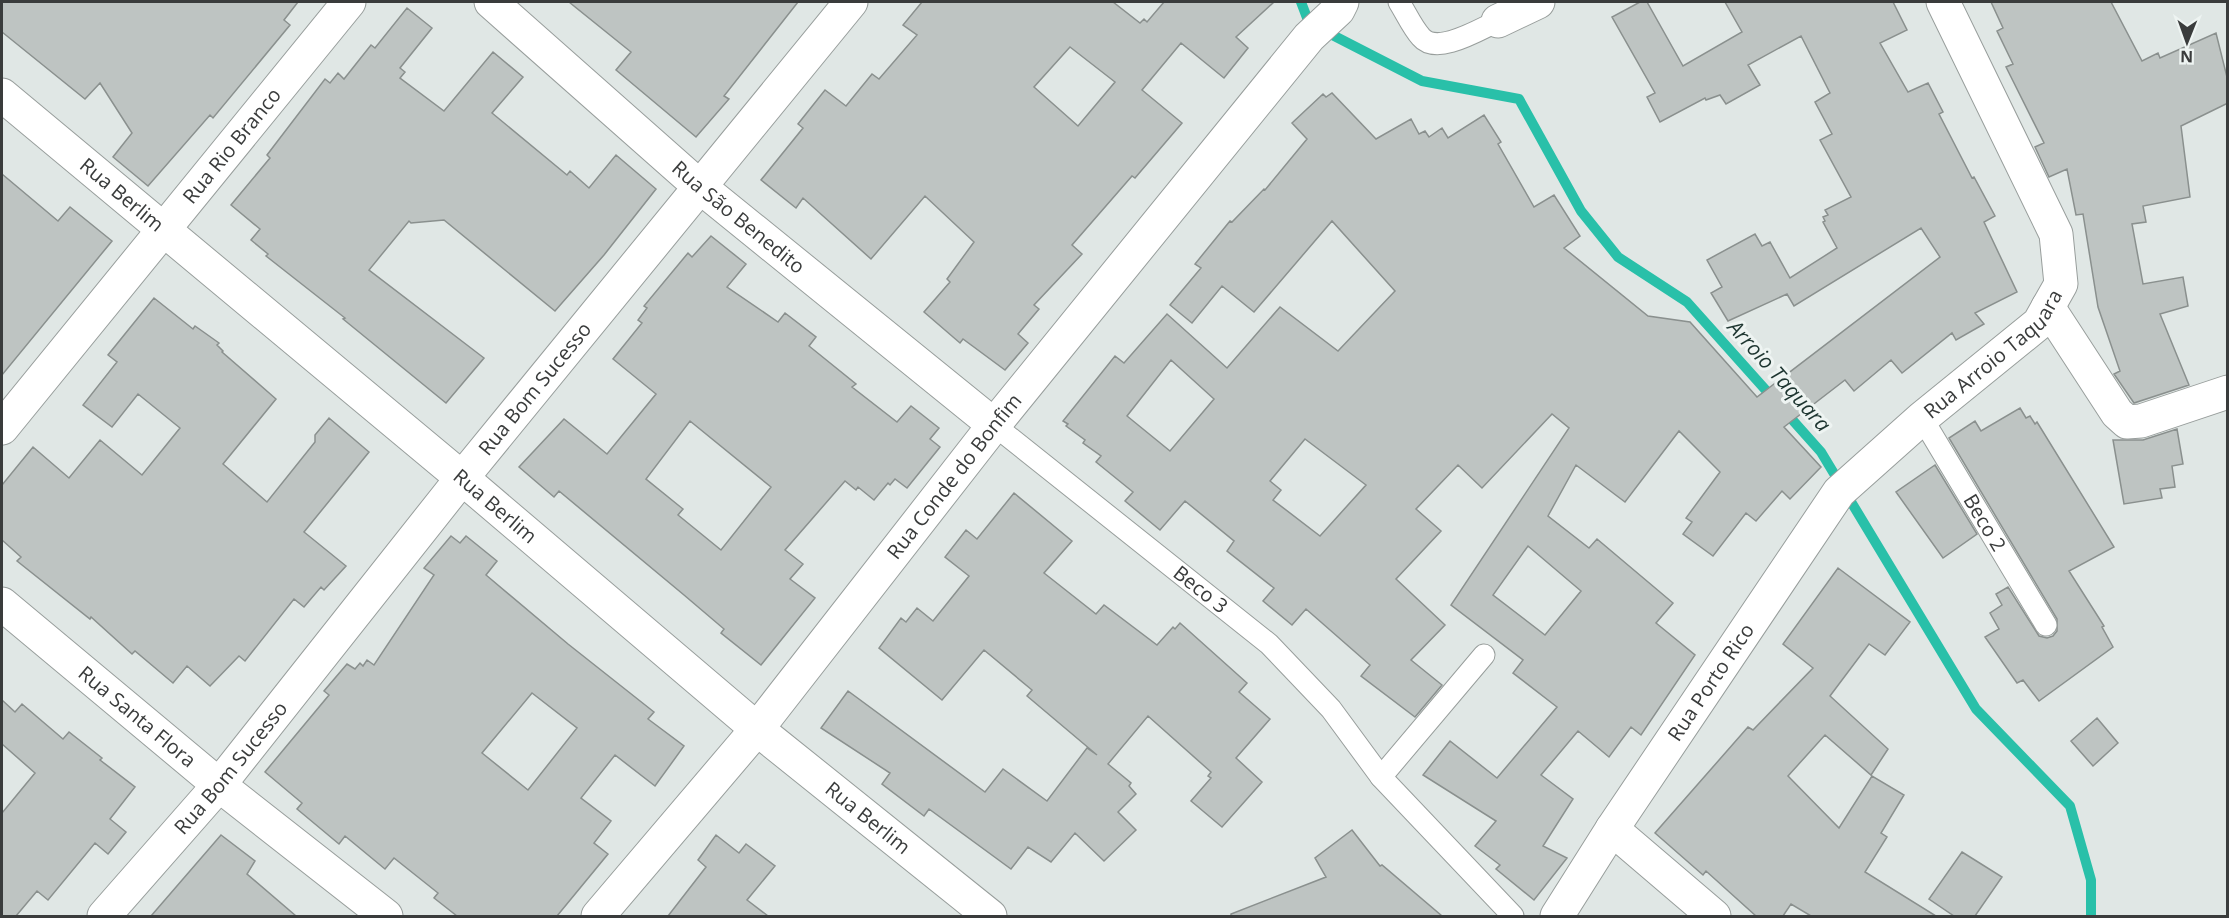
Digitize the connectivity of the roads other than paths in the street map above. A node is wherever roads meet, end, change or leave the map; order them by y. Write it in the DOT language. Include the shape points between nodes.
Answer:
graph roads {
  1 [pos="349,2"];
  2 [pos="491,2"];
  3 [pos="851,2"];
  4 [pos="1399,2"];
  5 [pos="1538,2"];
  6 [pos="1943,2"];
  7 [pos="1340,6"];
  8 [pos="1498,21"];
  9 [pos="2,95"];
  10 [pos="699,186"];
  11 [pos="162,229"];
  12 [pos="2048,307"];
  13 [pos="2228,392"];
  14 [pos="1922,418"];
  15 [pos="994,426"];
  16 [pos="2,428"];
  17 [pos="1877,456"];
  18 [pos="462,478"];
  19 [pos="2,604"];
  20 [pos="2046,625"];
  21 [pos="1484,655"];
  22 [pos="757,729"];
  23 [pos="1381,777"];
  24 [pos="219,785"];
  25 [pos="1612,829"];
  26 [pos="104,916"];
  27 [pos="386,916"];
  28 [pos="598,916"];
  29 [pos="990,916"];
  30 [pos="1513,916"];
  31 [pos="1557,916"];
  32 [pos="1714,916"];
  1 -- 11 [label="street, Rua Rio Branco"];
  2 -- 10 [label="street, Rua São Benedito"];
  3 -- 10 [label="street, Rua Bom Sucesso"];
  4 -- 8 [label="lane" via="1422,39 1434,45 1447,44"];
  5 -- 8 [label="street"];
  6 -- 12 [label="street, Rua Arroio Taquara" via="2056,234 2061,284"];
  7 -- 15 [label="street, Rua Conde do Bonfim" via="1309,37"];
  9 -- 11 [label="street, Rua Berlim"];
  10 -- 15 [label="street, Rua São Benedito"];
  10 -- 18 [label="street, Rua Bom Sucesso"];
  11 -- 16 [label="street, Rua Rio Branco"];
  11 -- 18 [label="street, Rua Berlim"];
  12 -- 13 [label="street" via="2117,414 2127,422 2141,421"];
  12 -- 14 [label="street, Rua Arroio Taquara" via="2039,323"];
  14 -- 17 [label="street, Rua Arroio Taquara"];
  14 -- 20 [label="lane, Beco 2"];
  15 -- 22 [label="street, Rua Conde do Bonfim"];
  15 -- 23 [label="lane, Beco 3" via="1269,644 1331,709"];
  17 -- 25 [label="street, Rua Porto Rico" via="1839,492"];
  18 -- 22 [label="street, Rua Berlim"];
  18 -- 24 [label="street, Rua Bom Sucesso"];
  19 -- 24 [label="street, Rua Santa Flora"];
  21 -- 23 [label="lane"];
  22 -- 28 [label="street, Rua Conde do Bonfim"];
  22 -- 29 [label="street, Rua Berlim"];
  23 -- 30 [label="lane, Beco 3"];
  24 -- 26 [label="street, Rua Bom Sucesso"];
  24 -- 27 [label="street, Rua Santa Flora"];
  25 -- 31 [label="street, Rua Porto Rico"];
  25 -- 32 [label="street"];
}
